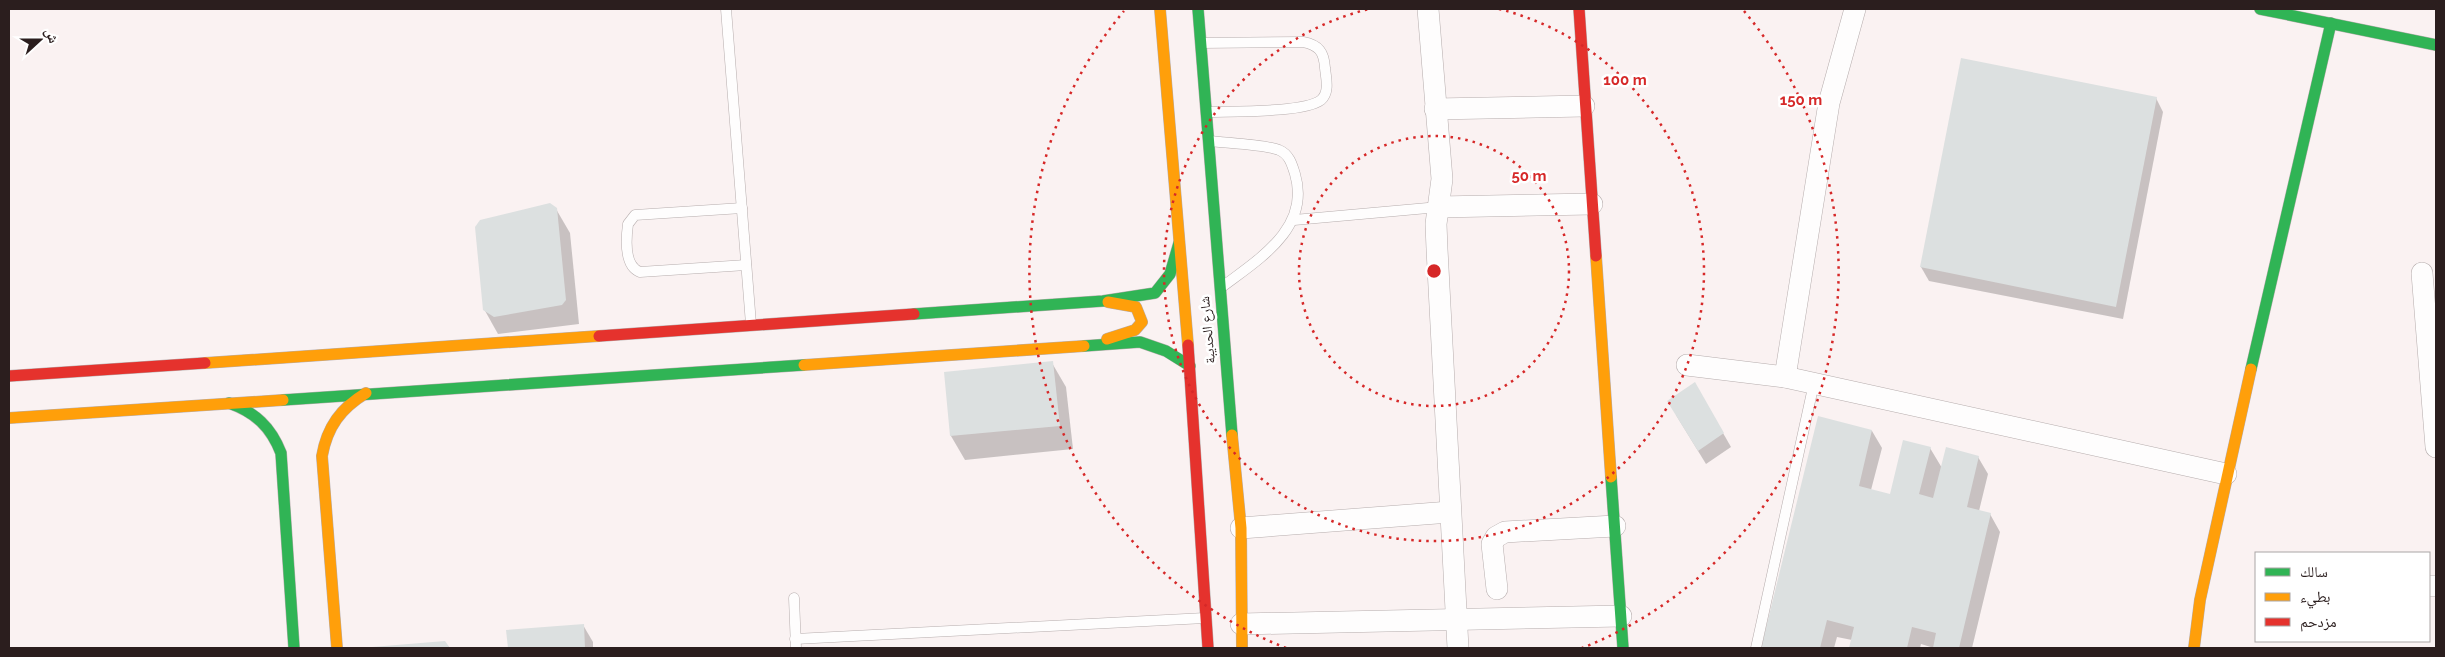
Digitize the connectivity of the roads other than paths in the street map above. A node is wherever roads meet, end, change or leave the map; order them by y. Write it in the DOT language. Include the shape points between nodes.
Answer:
graph roads {
  1 [pos="726,9"];
  2 [pos="1160,9"];
  3 [pos="1198,9"];
  4 [pos="1428,9"];
  5 [pos="1578,9"];
  6 [pos="1855,9"];
  7 [pos="2260,9"];
  8 [pos="2331,16"];
  9 [pos="1200,43"];
  10 [pos="2436,45"];
  11 [pos="1584,106"];
  12 [pos="1435,109"];
  13 [pos="1205,112"];
  14 [pos="1209,141"];
  15 [pos="1592,204"];
  16 [pos="1439,207"];
  17 [pos="742,208"];
  18 [pos="1294,220"];
  19 [pos="1179,244"];
  20 [pos="746,265"];
  21 [pos="2422,273"];
  22 [pos="1219,290"];
  23 [pos="1103,301"];
  24 [pos="751,325"];
  25 [pos="1082,347"];
  26 [pos="1687,365"];
  27 [pos="1190,366"];
  28 [pos="9,376"];
  29 [pos="1785,377"];
  30 [pos="1814,383"];
  31 [pos="366,393"];
  32 [pos="229,403"];
  33 [pos="9,418"];
  34 [pos="2436,447"];
  35 [pos="296,450"];
  36 [pos="282,462"];
  37 [pos="2226,474"];
  38 [pos="1450,512"];
  39 [pos="1615,526"];
  40 [pos="1241,528"];
  41 [pos="320,581"];
  42 [pos="1497,589"];
  43 [pos="794,598"];
  44 [pos="1621,616"];
  45 [pos="334,618"];
  46 [pos="1206,618"];
  47 [pos="1455,620"];
  48 [pos="1241,624"];
  49 [pos="795,644"];
  50 [pos="294,648"];
  51 [pos="337,648"];
  52 [pos="1208,648"];
  53 [pos="1242,648"];
  54 [pos="1458,648"];
  55 [pos="1623,648"];
  56 [pos="1756,648"];
  57 [pos="2194,648"];
  1 -- 17 [label="lane"];
  2 -- 19 [label="street, شارع الحديبة"];
  3 -- 9 [label="street, شارع الحديبة"];
  4 -- 12 [label="street"];
  5 -- 11 [label="street"];
  6 -- 29 [label="street" via="1829,103"];
  7 -- 8 [label="street"];
  8 -- 10 [label="street"];
  8 -- 37 [label="street"];
  9 -- 13 [label="street, شارع الحديبة"];
  9 -- 13 [label="lane" via="1315,44 1324,55 1327,89 1322,99 1305,107"];
  11 -- 12 [label="street"];
  11 -- 15 [label="street"];
  12 -- 16 [label="street" via="1442,179"];
  13 -- 14 [label="street, شارع الحديبة"];
  14 -- 18 [label="lane" via="1279,150 1290,159 1298,184"];
  14 -- 22 [label="street, شارع الحديبة"];
  15 -- 16 [label="street"];
  15 -- 39 [label="street"];
  16 -- 18 [label="lane"];
  16 -- 38 [label="street" via="1436,249"];
  17 -- 20 [label="lane"];
  17 -- 20 [label="lane" via="635,215 628,224 628,258 632,267 640,272"];
  18 -- 22 [label="lane" via="1276,245"];
  19 -- 23 [label="street" via="1170,274 1155,293"];
  19 -- 27 [label="street, شارع الحديبة"];
  20 -- 24 [label="lane"];
  21 -- 34 [label="street"];
  22 -- 40 [label="street, شارع الحديبة"];
  23 -- 24 [label="street"];
  23 -- 25 [label="street" via="1136,307 1142,322 1135,330"];
  24 -- 28 [label="street"];
  25 -- 27 [label="street" via="1140,342 1172,353"];
  25 -- 31 [label="street"];
  26 -- 29 [label="street"];
  27 -- 46 [label="street, شارع الحديبة"];
  29 -- 30 [label="street"];
  30 -- 37 [label="street"];
  30 -- 56 [label="lane"];
  31 -- 32 [label="street"];
  31 -- 45 [label="street" via="335,418 323,443"];
  32 -- 33 [label="street"];
  32 -- 36 [label="street" via="262,420 277,441"];
  35 -- 36 [label="street" via="289,451"];
  36 -- 50 [label="street"];
  37 -- 57 [label="street"];
  38 -- 40 [label="street"];
  38 -- 47 [label="street"];
  39 -- 42 [label="street" via="1506,532 1496,537 1492,544"];
  39 -- 44 [label="street"];
  40 -- 48 [label="street, شارع الحديبة"];
  41 -- 45 [label="street"];
  43 -- 49 [label="lane"];
  44 -- 47 [label="street"];
  44 -- 55 [label="street"];
  45 -- 51 [label="street"];
  46 -- 49 [label="lane"];
  46 -- 52 [label="street, شارع الحديبة"];
  47 -- 48 [label="street"];
  47 -- 54 [label="street"];
  48 -- 53 [label="street, شارع الحديبة"];
}
